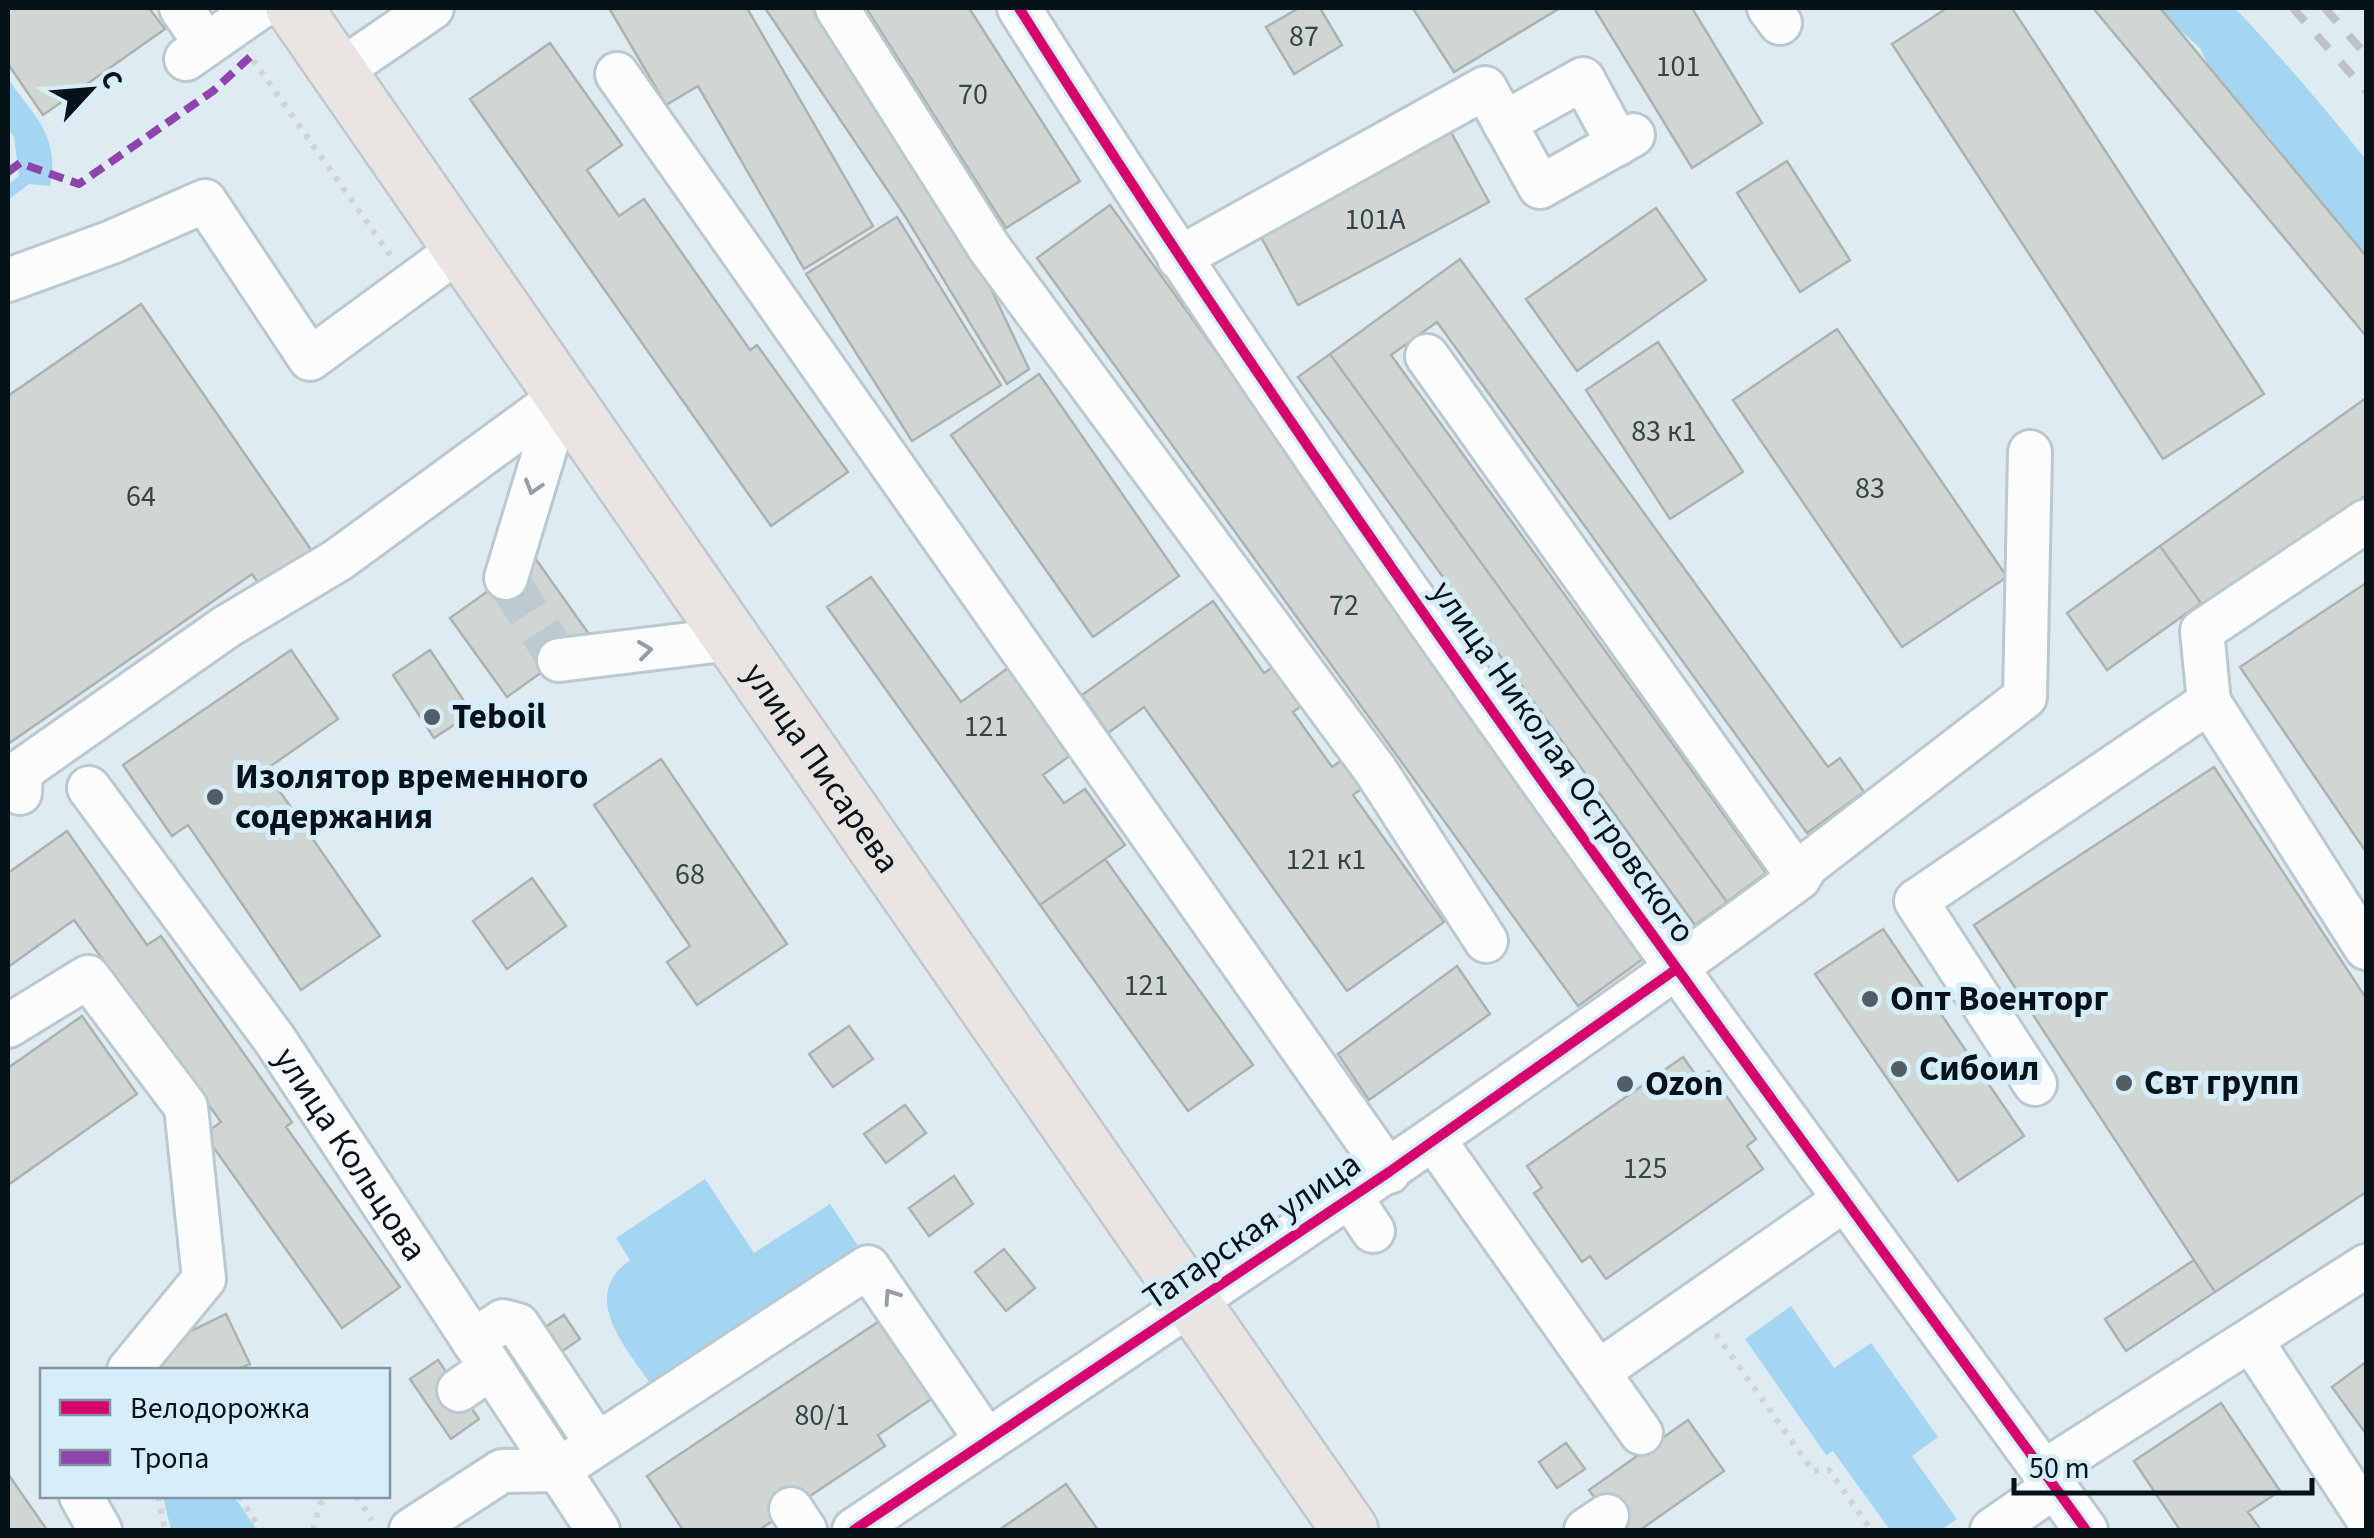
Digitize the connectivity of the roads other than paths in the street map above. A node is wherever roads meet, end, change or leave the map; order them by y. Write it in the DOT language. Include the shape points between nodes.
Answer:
graph roads {
  1 [pos="181,8"];
  2 [pos="294,8"];
  3 [pos="432,8"];
  4 [pos="837,8"];
  5 [pos="1019,8"];
  6 [pos="221,35"];
  7 [pos="337,73"];
  8 [pos="617,74"];
  9 [pos="1504,123"];
  10 [pos="460,248"];
  11 [pos="1179,258"];
  12 [pos="8,280"];
  13 [pos="1427,356"];
  14 [pos="561,396"];
  15 [pos="2030,452"];
  16 [pos="2366,522"];
  17 [pos="506,578"];
  18 [pos="730,639"];
  19 [pos="559,660"];
  20 [pos="2208,702"];
  21 [pos="89,788"];
  22 [pos="20,793"];
  23 [pos="1799,878"];
  24 [pos="1486,941"];
  25 [pos="2366,948"];
  26 [pos="1675,970"];
  27 [pos="8,1026"];
  28 [pos="2035,1084"];
  29 [pos="1434,1140"];
  30 [pos="1389,1172"];
  31 [pos="1844,1200"];
  32 [pos="2366,1266"];
  33 [pos="1192,1303"];
  34 [pos="2250,1340"];
  35 [pos="474,1366"];
  36 [pos="131,1368"];
  37 [pos="1598,1372"];
  38 [pos="1641,1433"];
  39 [pos="987,1441"];
  40 [pos="597,1444"];
  41 [pos="558,1470"];
  42 [pos="2049,1480"];
  43 [pos="82,1498"];
  44 [pos="2366,1516"];
  45 [pos="100,1530"];
  46 [pos="411,1530"];
  47 [pos="598,1530"];
  48 [pos="854,1530"];
  49 [pos="1350,1530"];
  50 [pos="1992,1530"];
  51 [pos="2086,1530"];
  1 -- 6 [label="street"];
  2 -- 7 [label="main road, улица Писарева"];
  3 -- 7 [label="street"];
  4 -- 24 [label="street" via="990,249 1376,771"];
  5 -- 11 [label="street, улица Николая Островского"];
  7 -- 10 [label="main road, улица Писарева"];
  8 -- 30 [label="street"];
  9 -- 9 [label="street" via="1582,80 1626,140 1540,187"];
  9 -- 11 [label="street" via="1485,88"];
  10 -- 12 [label="street" via="310,359 206,200"];
  10 -- 14 [label="main road, улица Писарева"];
  11 -- 26 [label="street, улица Николая Островского"];
  13 -- 23 [label="street"];
  14 -- 17 [label="street, one-way"];
  14 -- 18 [label="main road, улица Писарева"];
  14 -- 22 [label="street" via="338,560 226,628 21,771"];
  15 -- 23 [label="street, Татарская улица" via="2025,697"];
  16 -- 20 [label="street" via="2202,631"];
  19 -- 18 [label="street, one-way"];
  18 -- 33 [label="main road, улица Писарева"];
  20 -- 25 [label="street"];
  20 -- 28 [label="street" via="1916,901"];
  21 -- 35 [label="street, улица Кольцова" via="275,1040"];
  23 -- 26 [label="street, Татарская улица"];
  26 -- 29 [label="street, Татарская улица"];
  26 -- 31 [label="street, улица Николая Островского"];
  27 -- 36 [label="street" via="88,977 186,1107 204,1279"];
  29 -- 30 [label="street, Татарская улица"];
  29 -- 37 [label="street"];
  30 -- 33 [label="street, Татарская улица" via="1362,1214"];
  31 -- 37 [label="street"];
  31 -- 42 [label="street, улица Николая Островского"];
  32 -- 34 [label="street"];
  33 -- 39 [label="street, Татарская улица"];
  33 -- 49 [label="main road, улица Писарева"];
  34 -- 42 [label="street"];
  34 -- 44 [label="street"];
  35 -- 40 [label="street" via="512,1320"];
  35 -- 41 [label="street, улица Кольцова"];
  37 -- 38 [label="street"];
  39 -- 40 [label="street, one-way" via="868,1267"];
  39 -- 48 [label="street, Татарская улица"];
  40 -- 41 [label="street"];
  41 -- 46 [label="street" via="502,1471"];
  41 -- 47 [label="street, улица Кольцова"];
  42 -- 50 [label="street"];
  42 -- 51 [label="street, улица Николая Островского"];
  43 -- 45 [label="street"];
}
